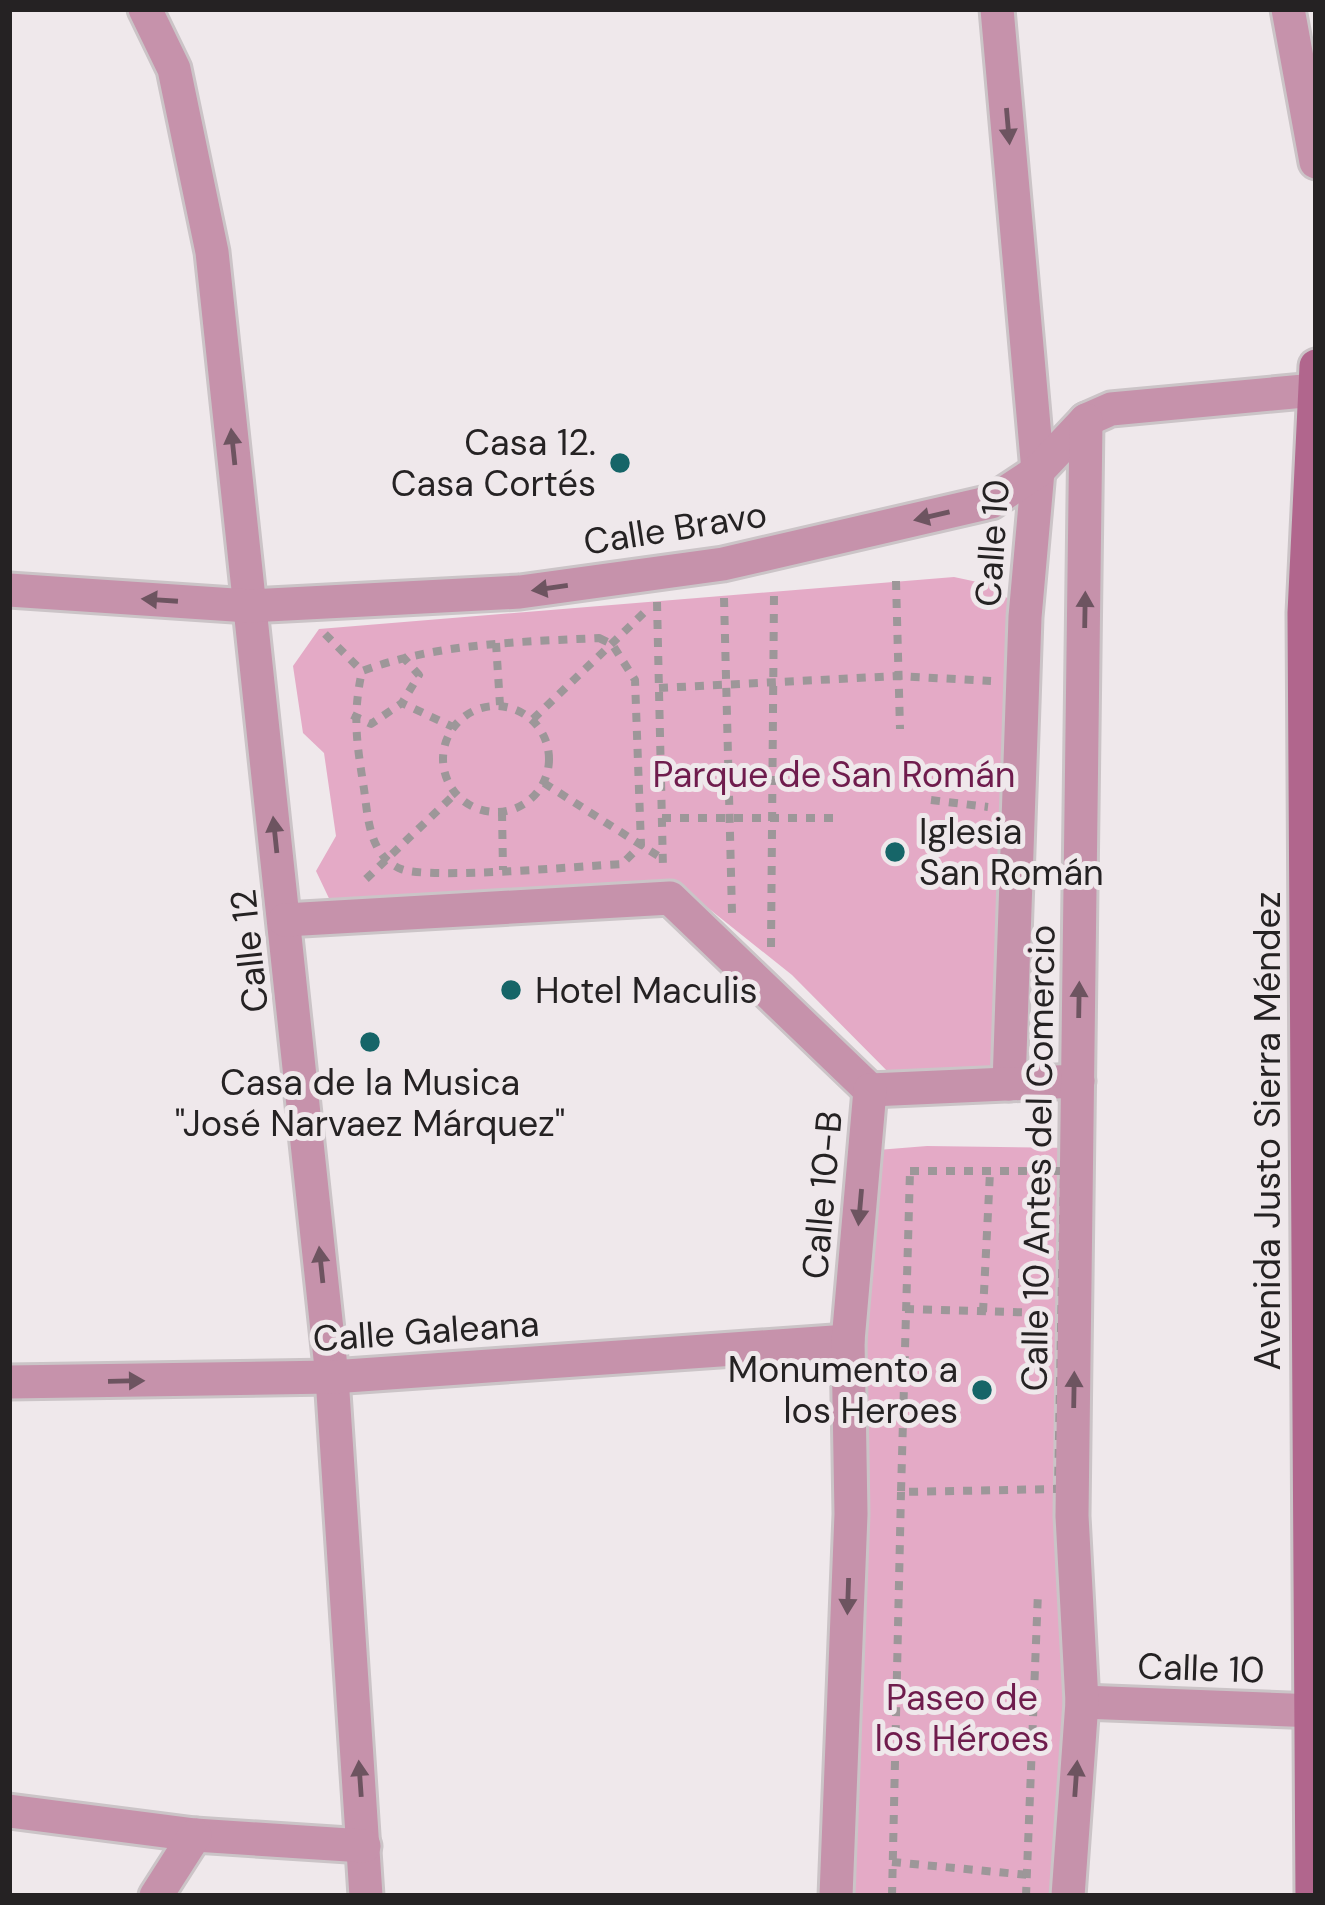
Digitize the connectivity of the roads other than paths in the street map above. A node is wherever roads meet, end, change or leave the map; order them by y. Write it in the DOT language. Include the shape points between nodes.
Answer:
graph roads {
  1 [pos="145,9"];
  2 [pos="997,9"];
  3 [pos="1288,9"];
  4 [pos="1316,162"];
  5 [pos="1316,366"];
  6 [pos="1315,390"];
  7 [pos="1086,420"];
  8 [pos="1038,471"];
  9 [pos="9,590"];
  10 [pos="249,606"];
  11 [pos="285,920"];
  12 [pos="1078,1081"];
  13 [pos="1010,1084"];
  14 [pos="870,1090"];
  15 [pos="848,1341"];
  16 [pos="332,1377"];
  17 [pos="9,1382"];
  18 [pos="1082,1702"];
  19 [pos="1312,1711"];
  20 [pos="9,1811"];
  21 [pos="195,1835"];
  22 [pos="364,1846"];
  23 [pos="156,1896"];
  24 [pos="366,1896"];
  25 [pos="836,1896"];
  26 [pos="1068,1896"];
  27 [pos="1312,1896"];
  10 -- 1 [label="street, Calle 12, one-way" via="212,252 174,69"];
  2 -- 8 [label="street, Calle 10, one-way"];
  3 -- 4 [label="street"];
  5 -- 6 [label="main road, Avenida Justo Sierra Méndez"];
  6 -- 7 [label="street" via="1111,409"];
  6 -- 19 [label="main road, Avenida Justo Sierra Méndez" via="1304,613"];
  7 -- 8 [label="street, Calle Bravo"];
  12 -- 7 [label="street, Calle 10 Antes del Comercio, one-way"];
  8 -- 10 [label="street, Calle Bravo, one-way" via="992,502 723,564 520,592"];
  8 -- 13 [label="street, Calle 10" via="1025,617"];
  10 -- 9 [label="street, Calle Bravo, one-way"];
  11 -- 10 [label="street, Calle 12, one-way"];
  11 -- 14 [label="street, Calle 10-B" via="670,898"];
  16 -- 11 [label="street, Calle 12, one-way"];
  12 -- 13 [label="street"];
  18 -- 12 [label="street, Calle 10 Antes del Comercio, one-way" via="1072,1516"];
  13 -- 14 [label="street"];
  14 -- 15 [label="street, Calle 10-B, one-way"];
  15 -- 16 [label="street, Calle Galeana"];
  15 -- 25 [label="street, Calle 10-B, one-way" via="851,1502"];
  17 -- 16 [label="street, Calle Galeana, one-way"];
  22 -- 16 [label="street, Calle 12, one-way"];
  18 -- 19 [label="street, Calle 10"];
  26 -- 18 [label="street, Calle 10 Antes del Comercio, one-way"];
  19 -- 27 [label="main road, Avenida Justo Sierra Méndez"];
  20 -- 21 [label="street"];
  21 -- 22 [label="street"];
  21 -- 23 [label="street"];
  22 -- 24 [label="street, Calle 12"];
}
